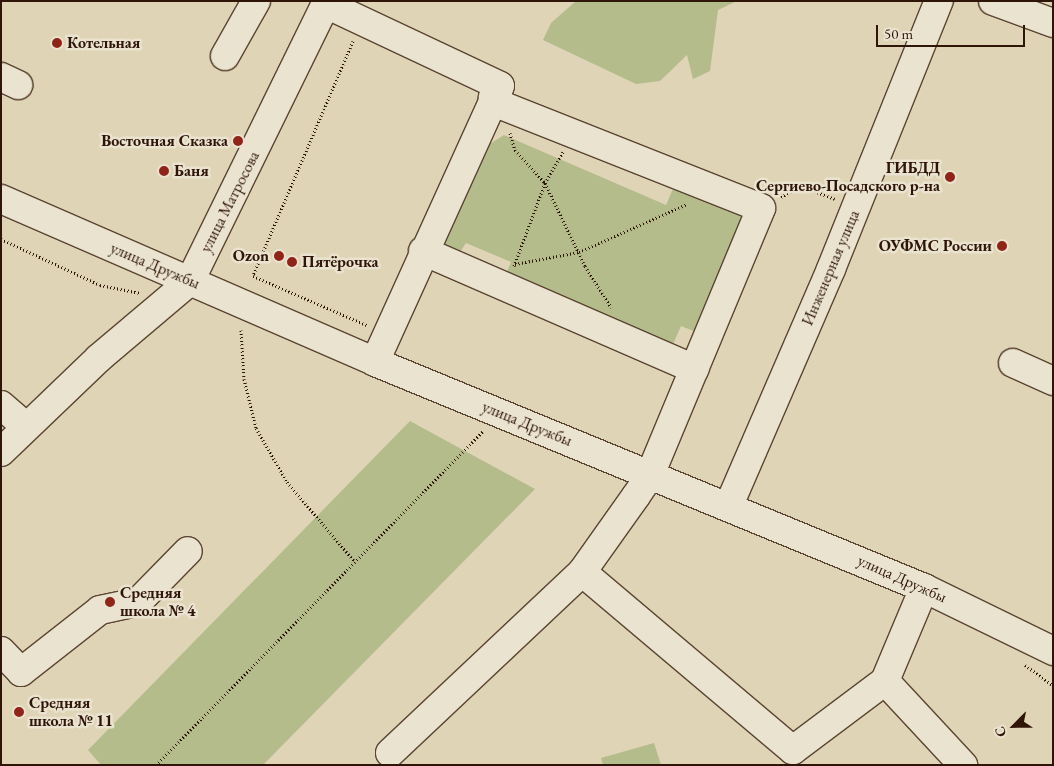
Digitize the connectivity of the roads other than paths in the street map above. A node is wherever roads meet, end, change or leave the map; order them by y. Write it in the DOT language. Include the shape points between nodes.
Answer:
graph roads {
  1 [pos="256,1"];
  2 [pos="939,1"];
  3 [pos="993,1"];
  4 [pos="326,3"];
  5 [pos="1053,23"];
  6 [pos="225,56"];
  7 [pos="499,102"];
  8 [pos="1,199"];
  9 [pos="423,251"];
  10 [pos="190,281"];
  11 [pos="375,362"];
  12 [pos="1013,363"];
  13 [pos="694,369"];
  14 [pos="1053,381"];
  15 [pos="1,405"];
  16 [pos="26,427"];
  17 [pos="1,452"];
  18 [pos="650,475"];
  19 [pos="729,505"];
  20 [pos="188,551"];
  21 [pos="582,572"];
  22 [pos="924,588"];
  23 [pos="1,651"];
  24 [pos="1053,651"];
  25 [pos="885,681"];
  26 [pos="390,753"];
  27 [pos="952,761"];
  1 -- 6 [label="street"];
  2 -- 19 [label="street, Инженерная улица" via="878,156"];
  3 -- 5 [label="street"];
  4 -- 7 [label="street" via="361,24 500,86"];
  4 -- 10 [label="street, улица Матросова"];
  7 -- 9 [label="street"];
  7 -- 13 [label="street" via="761,208"];
  8 -- 10 [label="street, улица Дружбы"];
  9 -- 11 [label="street"];
  9 -- 13 [label="street" via="482,276 511,276"];
  10 -- 11 [label="street, улица Дружбы"];
  10 -- 16 [label="street, улица Матросова"];
  11 -- 18 [label="street, улица Дружбы"];
  12 -- 14 [label="street"];
  13 -- 18 [label="street"];
  15 -- 16 [label="street"];
  16 -- 17 [label="street, улица Матросова"];
  18 -- 19 [label="street, улица Дружбы"];
  18 -- 21 [label="street"];
  19 -- 22 [label="street, улица Дружбы"];
  20 -- 23 [label="street" via="138,602 100,610 21,672"];
  21 -- 25 [label="street" via="793,750"];
  21 -- 26 [label="street"];
  22 -- 24 [label="street, улица Дружбы"];
  22 -- 25 [label="street"];
  25 -- 27 [label="street"];
}
